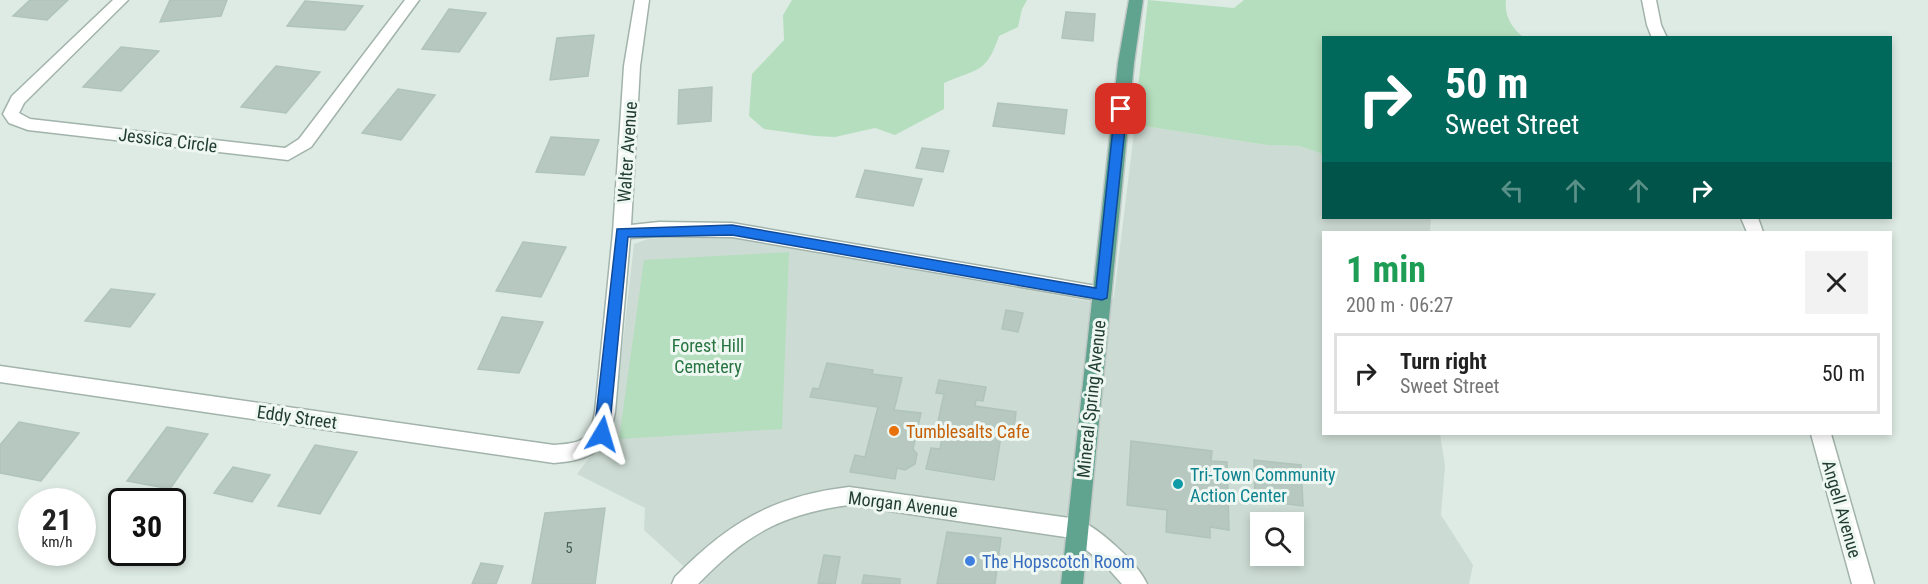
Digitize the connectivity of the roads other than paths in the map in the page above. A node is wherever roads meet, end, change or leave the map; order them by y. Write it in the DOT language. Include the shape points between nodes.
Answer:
graph roads {
  1 [pos="121,0"];
  2 [pos="412,0"];
  3 [pos="642,0"];
  4 [pos="1136,0"];
  5 [pos="1649,0"];
  6 [pos="1659,36"];
  7 [pos="622,232"];
  8 [pos="1102,294"];
  9 [pos="0,374"];
  10 [pos="1821,435"];
  11 [pos="592,444"];
  12 [pos="1077,529"];
  13 [pos="683,584"];
  14 [pos="1072,584"];
  15 [pos="1136,584"];
  16 [pos="1863,584"];
  1 -- 2 [label="street, Jessica Circle" via="17,100 11,114 15,119 288,154 305,142"];
  3 -- 7 [label="street, Walter Avenue" via="632,66"];
  4 -- 8 [label="main road, Mineral Spring Avenue"];
  5 -- 6 [label="street"];
  7 -- 8 [label="street" via="732,230"];
  7 -- 11 [label="street, Walter Avenue" via="602,434"];
  8 -- 12 [label="main road, Mineral Spring Avenue"];
  9 -- 11 [label="street, Eddy Street" via="554,454 575,453"];
  10 -- 16 [label="street, Angell Avenue"];
  12 -- 13 [label="street, Morgan Avenue" via="849,496 820,498 755,521"];
  12 -- 14 [label="main road, Mineral Spring Avenue"];
  12 -- 15 [label="street" via="1114,559"];
}
